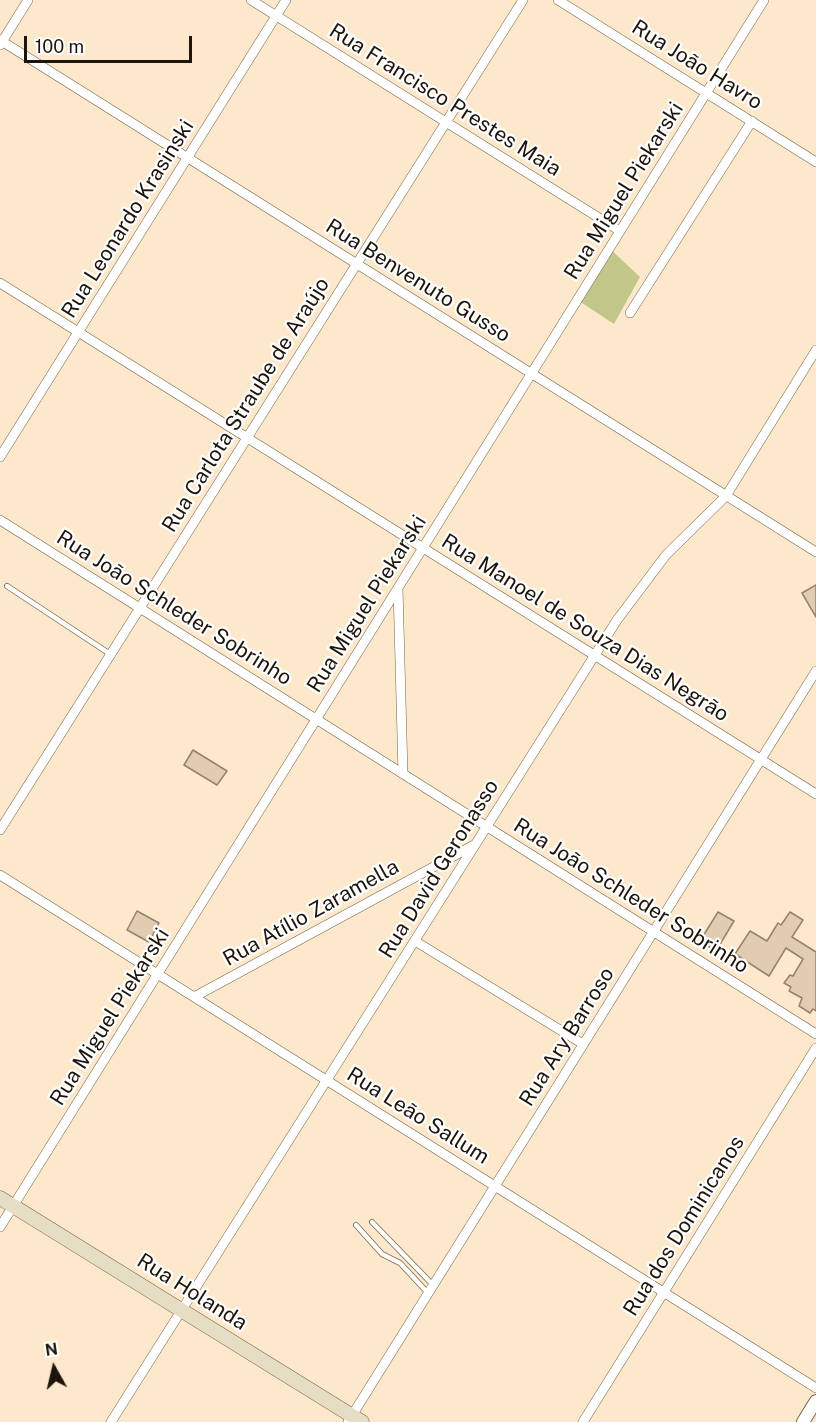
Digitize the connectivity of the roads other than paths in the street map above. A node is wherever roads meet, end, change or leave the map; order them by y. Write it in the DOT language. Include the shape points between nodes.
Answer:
graph roads {
  1 [pos="28,0"];
  2 [pos="252,0"];
  3 [pos="286,0"];
  4 [pos="523,0"];
  5 [pos="558,0"];
  6 [pos="764,0"];
  7 [pos="276,15"];
  8 [pos="1,42"];
  9 [pos="706,93"];
  10 [pos="752,121"];
  11 [pos="446,122"];
  12 [pos="187,158"];
  13 [pos="816,162"];
  14 [pos="620,231"];
  15 [pos="357,264"];
  16 [pos="0,283"];
  17 [pos="630,313"];
  18 [pos="78,332"];
  19 [pos="816,350"];
  20 [pos="531,373"];
  21 [pos="247,438"];
  22 [pos="0,457"];
  23 [pos="726,496"];
  24 [pos="0,520"];
  25 [pos="423,548"];
  26 [pos="816,552"];
  27 [pos="7,586"];
  28 [pos="398,588"];
  29 [pos="140,608"];
  30 [pos="111,655"];
  31 [pos="595,656"];
  32 [pos="816,671"];
  33 [pos="316,719"];
  34 [pos="761,760"];
  35 [pos="404,774"];
  36 [pos="816,794"];
  37 [pos="487,826"];
  38 [pos="0,830"];
  39 [pos="476,844"];
  40 [pos="0,875"];
  41 [pos="654,932"];
  42 [pos="415,941"];
  43 [pos="158,974"];
  44 [pos="194,997"];
  45 [pos="816,1034"];
  46 [pos="584,1044"];
  47 [pos="816,1048"];
  48 [pos="327,1081"];
  49 [pos="495,1186"];
  50 [pos="0,1198"];
  51 [pos="14,1205"];
  52 [pos="372,1222"];
  53 [pos="356,1225"];
  54 [pos="0,1227"];
  55 [pos="431,1289"];
  56 [pos="664,1292"];
  57 [pos="182,1310"];
  58 [pos="816,1388"];
  59 [pos="816,1401"];
  60 [pos="354,1420"];
  61 [pos="111,1422"];
  62 [pos="583,1422"];
  63 [pos="803,1422"];
  1 -- 8 [label="street"];
  2 -- 7 [label="street, Rua Francisco Prestes Maia"];
  3 -- 7 [label="street, Rua Leonardo Krasinski"];
  4 -- 11 [label="street, Rua Carlota Straube de Araújo"];
  5 -- 9 [label="street, Rua João Havro"];
  6 -- 9 [label="street, Rua Miguel Piekarski"];
  7 -- 11 [label="street, Rua Francisco Prestes Maia"];
  7 -- 12 [label="street, Rua Leonardo Krasinski"];
  8 -- 12 [label="street, Rua Benvenuto Gusso"];
  9 -- 10 [label="street, Rua João Havro"];
  9 -- 14 [label="street, Rua Miguel Piekarski"];
  10 -- 13 [label="street, Rua João Havro"];
  10 -- 17 [label="street"];
  11 -- 14 [label="street, Rua Francisco Prestes Maia"];
  11 -- 15 [label="street, Rua Carlota Straube de Araújo"];
  12 -- 15 [label="street, Rua Benvenuto Gusso"];
  12 -- 18 [label="street, Rua Leonardo Krasinski"];
  14 -- 20 [label="street, Rua Miguel Piekarski"];
  15 -- 20 [label="street, Rua Benvenuto Gusso"];
  15 -- 21 [label="street, Rua Carlota Straube de Araújo"];
  16 -- 18 [label="street, Rua Manoel de Souza Dias Negrão"];
  18 -- 21 [label="street, Rua Manoel de Souza Dias Negrão"];
  18 -- 22 [label="street, Rua Leonardo Krasinski"];
  19 -- 23 [label="street, Rua David Geronasso"];
  20 -- 23 [label="street, Rua Benvenuto Gusso"];
  20 -- 25 [label="street, Rua Miguel Piekarski"];
  21 -- 25 [label="street, Rua Manoel de Souza Dias Negrão"];
  21 -- 29 [label="street, Rua Carlota Straube de Araújo"];
  23 -- 26 [label="street, Rua Benvenuto Gusso"];
  23 -- 31 [label="street, Rua David Geronasso" via="666,555"];
  24 -- 29 [label="street, Rua João Schleder Sobrinho"];
  25 -- 28 [label="street, Rua Miguel Piekarski"];
  25 -- 31 [label="street, Rua Manoel de Souza Dias Negrão"];
  27 -- 30 [label="lane"];
  28 -- 33 [label="street, Rua Miguel Piekarski"];
  28 -- 35 [label="street"];
  29 -- 30 [label="street, Rua Carlota Straube de Araújo"];
  29 -- 33 [label="street, Rua João Schleder Sobrinho"];
  30 -- 38 [label="street, Rua Carlota Straube de Araújo"];
  31 -- 34 [label="street, Rua Manoel de Souza Dias Negrão"];
  31 -- 37 [label="street, Rua David Geronasso"];
  32 -- 34 [label="street, Rua Ary Barroso"];
  33 -- 35 [label="street, Rua João Schleder Sobrinho"];
  33 -- 43 [label="street, Rua Miguel Piekarski"];
  34 -- 36 [label="street, Rua Manoel de Souza Dias Negrão"];
  34 -- 41 [label="street, Rua Ary Barroso"];
  35 -- 37 [label="street, Rua João Schleder Sobrinho"];
  37 -- 39 [label="street, Rua David Geronasso"];
  37 -- 41 [label="street, Rua João Schleder Sobrinho"];
  39 -- 42 [label="street, Rua David Geronasso"];
  39 -- 44 [label="street, Rua Atílio Zaramella"];
  40 -- 43 [label="street, Rua Leão Sallum"];
  41 -- 45 [label="street, Rua João Schleder Sobrinho"];
  41 -- 46 [label="street, Rua Ary Barroso"];
  42 -- 46 [label="street"];
  42 -- 48 [label="street, Rua David Geronasso"];
  43 -- 44 [label="street, Rua Leão Sallum"];
  43 -- 51 [label="street, Rua Miguel Piekarski"];
  44 -- 48 [label="street, Rua Leão Sallum"];
  46 -- 49 [label="street, Rua Ary Barroso"];
  47 -- 56 [label="street, Rua dos Dominicanos"];
  48 -- 49 [label="street, Rua Leão Sallum"];
  48 -- 57 [label="street, Rua David Geronasso"];
  49 -- 55 [label="street, Rua Ary Barroso"];
  49 -- 56 [label="street, Rua Leão Sallum"];
  50 -- 51 [label="main road, Rua Holanda"];
  51 -- 54 [label="street, Rua Miguel Piekarski"];
  51 -- 57 [label="main road, Rua Holanda"];
  52 -- 55 [label="lane"];
  53 -- 55 [label="lane" via="382,1254 400,1263"];
  55 -- 60 [label="street, Rua Ary Barroso"];
  56 -- 58 [label="street, Rua Leão Sallum"];
  56 -- 62 [label="street, Rua dos Dominicanos"];
  57 -- 60 [label="main road, Rua Holanda"];
  57 -- 61 [label="street, Rua David Geronasso"];
  59 -- 63 [label="street"];
}
